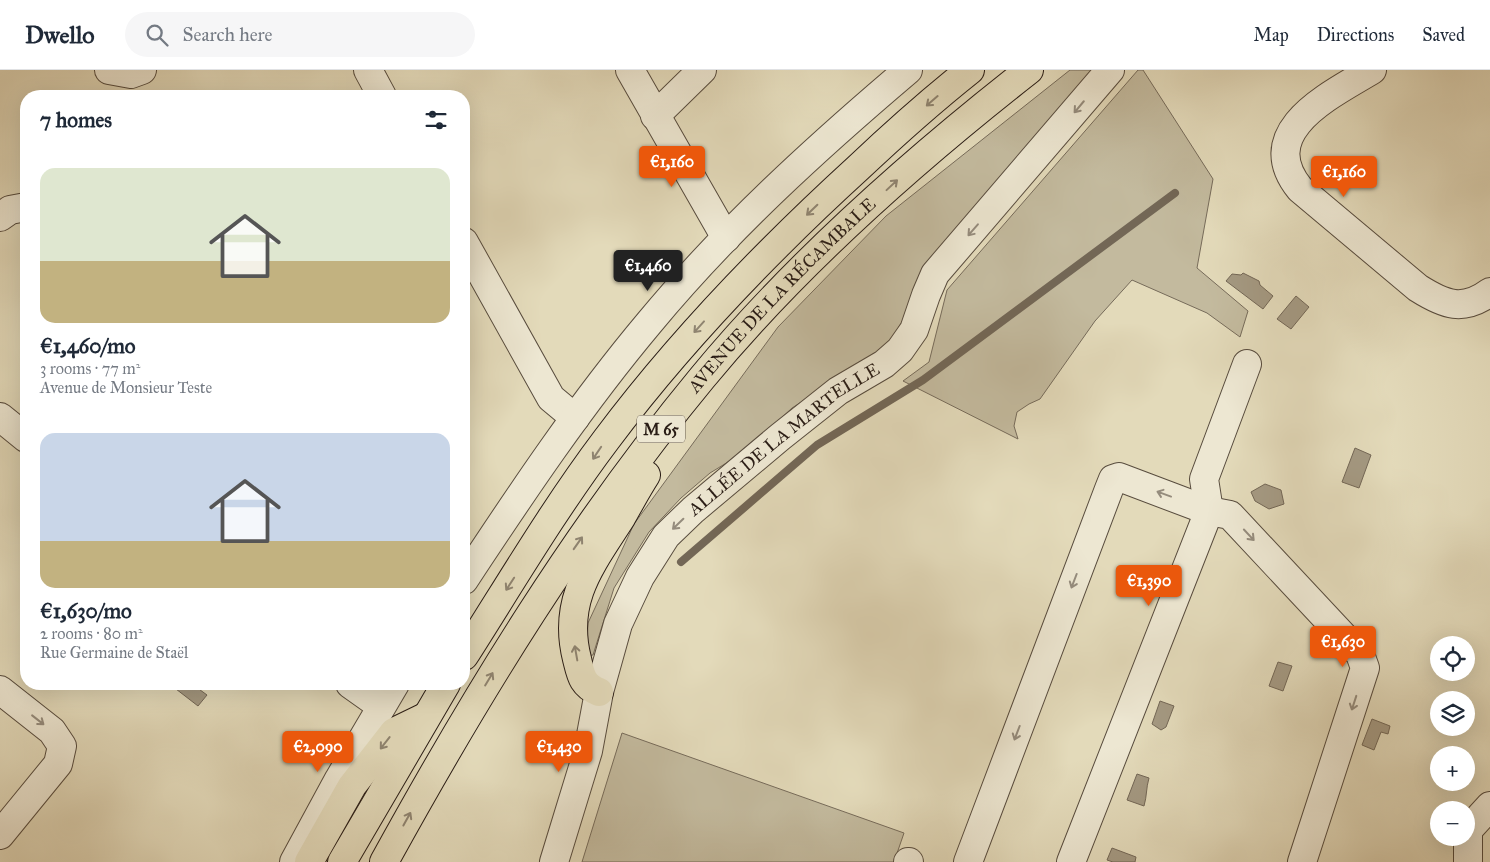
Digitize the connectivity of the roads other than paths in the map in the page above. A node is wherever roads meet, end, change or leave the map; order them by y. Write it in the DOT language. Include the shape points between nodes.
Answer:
graph roads {
  1 [pos="109,70"];
  2 [pos="142,70"];
  3 [pos="368,70"];
  4 [pos="630,70"];
  5 [pos="702,70"];
  6 [pos="908,70"];
  7 [pos="970,70"];
  8 [pos="1029,70"];
  9 [pos="1110,70"];
  10 [pos="1372,70"];
  11 [pos="379,90"];
  12 [pos="655,116"];
  13 [pos="20,208"];
  14 [pos="0,217"];
  15 [pos="726,238"];
  16 [pos="470,253"];
  17 [pos="1490,292"];
  18 [pos="1247,364"];
  19 [pos="703,376"];
  20 [pos="0,417"];
  21 [pos="575,418"];
  22 [pos="20,433"];
  23 [pos="1209,511"];
  24 [pos="470,571"];
  25 [pos="470,647"];
  26 [pos="0,690"];
  27 [pos="371,690"];
  28 [pos="442,690"];
  29 [pos="599,692"];
  30 [pos="388,695"];
  31 [pos="425,717"];
  32 [pos="1490,806"];
  33 [pos="0,835"];
  34 [pos="294,862"];
  35 [pos="309,862"];
  36 [pos="342,862"];
  37 [pos="384,862"];
  38 [pos="554,862"];
  39 [pos="968,862"];
  40 [pos="1071,862"];
  41 [pos="1302,862"];
  42 [pos="1468,862"];
  1 -- 2 [label="street" via="131,74"];
  3 -- 11 [label="street"];
  4 -- 12 [label="street"];
  5 -- 12 [label="street"];
  6 -- 15 [label="street" via="798,167"];
  7 -- 25 [label="main road, AVENUE DE LA RÉCAMBALE / M 65, one-way" via="814,208 744,276 678,350 605,441"];
  19 -- 8 [label="main road, AVENUE DE LA RÉCAMBALE / M 65, one-way" via="772,300 840,234 973,114"];
  9 -- 29 [label="street, ALLÉE DE LA MARTELLE, one-way" via="935,274 914,330 900,350 884,364 838,391 780,437 666,536 640,577 618,624"];
  10 -- 17 [label="street" via="1315,106 1296,126 1286,140 1284,160 1292,180 1430,296 1446,304 1471,304"];
  12 -- 15 [label="street"];
  13 -- 14 [label="street"];
  15 -- 21 [label="street" via="649,322"];
  16 -- 21 [label="street" via="551,398"];
  18 -- 23 [label="street" via="1204,479"];
  29 -- 19 [label="main road, one-way" via="588,688 582,679 575,650 574,616 579,587"];
  37 -- 19 [label="main road, AVENUE DE LA RÉCAMBALE / M 65, one-way" via="516,634 636,461"];
  20 -- 22 [label="street"];
  21 -- 24 [label="street"];
  23 -- 39 [label="street, one-way" via="1119,477 1113,479"];
  23 -- 40 [label="street"];
  23 -- 41 [label="street, one-way" via="1230,516 1360,654 1366,668"];
  26 -- 33 [label="street, one-way" via="52,731 62,746 58,764"];
  27 -- 30 [label="street"];
  28 -- 31 [label="main road"];
  29 -- 38 [label="street, ALLÉE DE LA MARTELLE" via="588,751"];
  30 -- 34 [label="street"];
  31 -- 35 [label="main road, one-way" via="394,732 352,786"];
  31 -- 36 [label="main road"];
  32 -- 42 [label="street" via="1468,830"];
}
